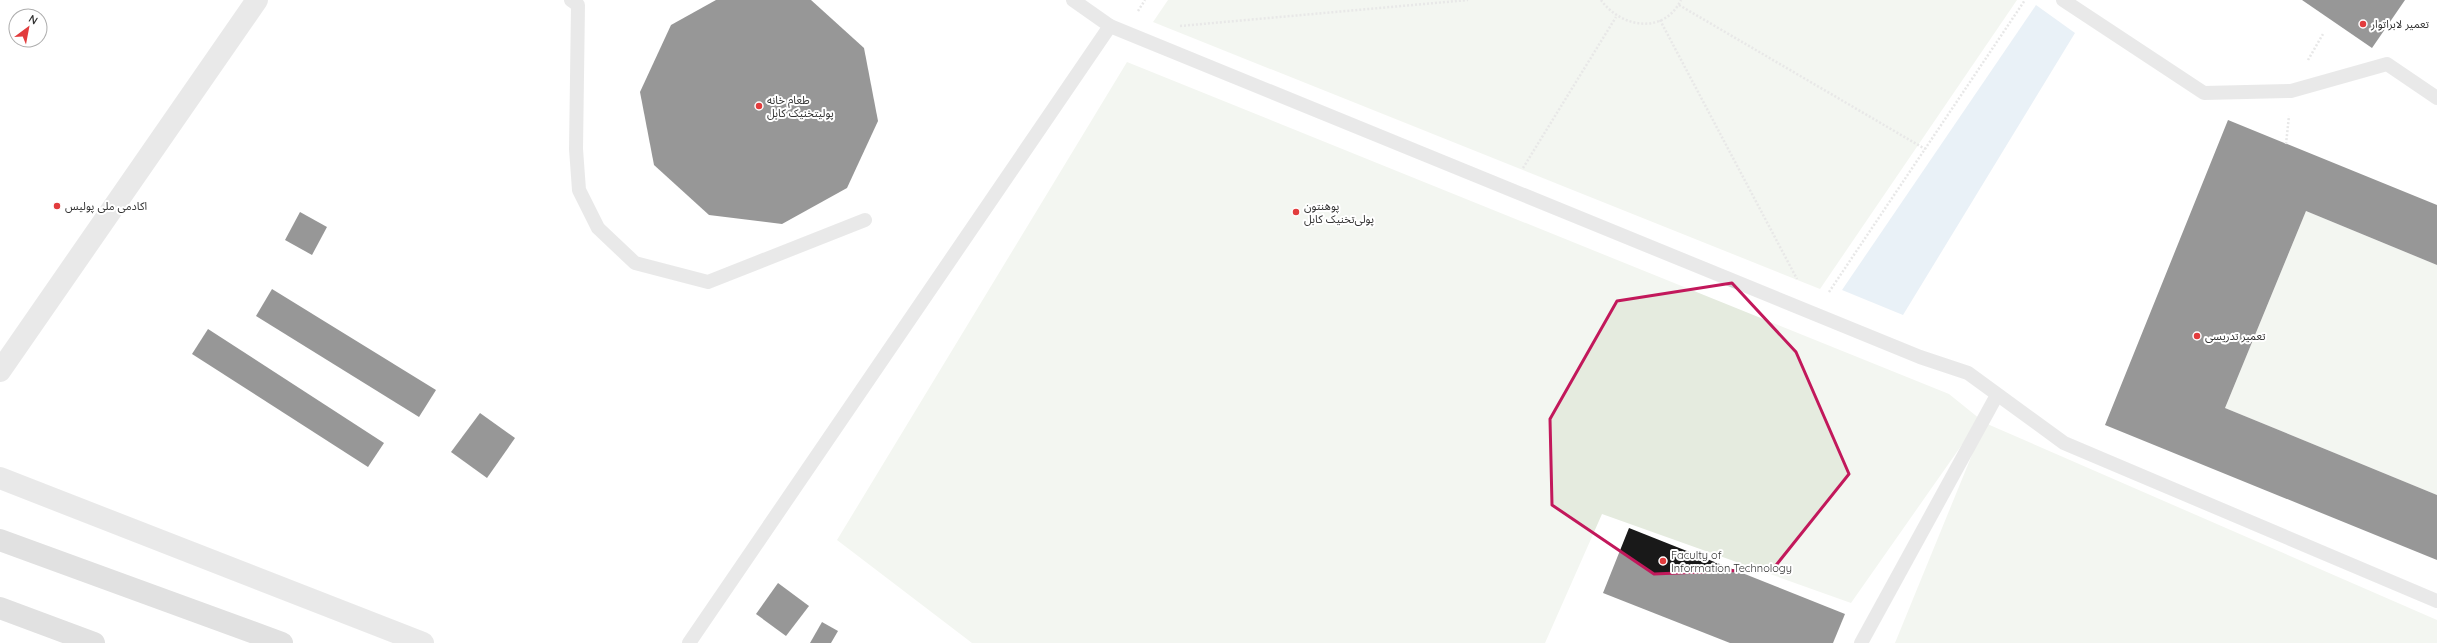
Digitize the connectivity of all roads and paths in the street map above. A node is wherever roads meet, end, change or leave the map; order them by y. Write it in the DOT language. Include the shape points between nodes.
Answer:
graph roads {
  1 [pos="257,0"];
  2 [pos="571,0"];
  3 [pos="1073,0"];
  4 [pos="1468,0"];
  5 [pos="1601,0"];
  6 [pos="1681,0"];
  7 [pos="2025,0"];
  8 [pos="2063,0"];
  9 [pos="1679,5"];
  10 [pos="1616,17"];
  11 [pos="1660,20"];
  12 [pos="1110,26"];
  13 [pos="1179,26"];
  14 [pos="2437,98"];
  15 [pos="1925,149"];
  16 [pos="1510,189"];
  17 [pos="865,220"];
  18 [pos="1815,314"];
  19 [pos="0,371"];
  20 [pos="1997,395"];
  21 [pos="0,478"];
  22 [pos="0,540"];
  23 [pos="2437,601"];
  24 [pos="0,608"];
  25 [pos="94,643"];
  26 [pos="282,643"];
  27 [pos="423,643"];
  28 [pos="689,643"];
  29 [pos="1862,643"];
  1 -- 19 [label="street"];
  2 -- 17 [label="lane" via="578,5 576,149 579,190 598,228 635,264 708,282"];
  3 -- 12 [label="lane"];
  4 -- 13 [label="path"];
  5 -- 10 [label="path"];
  6 -- 9 [label="path"];
  7 -- 15 [label="path"];
  8 -- 14 [label="lane" via="2204,93 2291,90 2387,64"];
  9 -- 11 [label="path"];
  9 -- 15 [label="path"];
  10 -- 11 [label="path" via="1632,24"];
  10 -- 16 [label="path"];
  11 -- 18 [label="path"];
  12 -- 16 [label="lane"];
  12 -- 28 [label="lane"];
  15 -- 18 [label="path"];
  16 -- 18 [label="lane"];
  18 -- 20 [label="lane" via="1968,373"];
  20 -- 23 [label="lane" via="2064,443"];
  20 -- 29 [label="lane"];
  21 -- 27 [label="street"];
  22 -- 26 [label="main road"];
  24 -- 25 [label="main road"];
}
